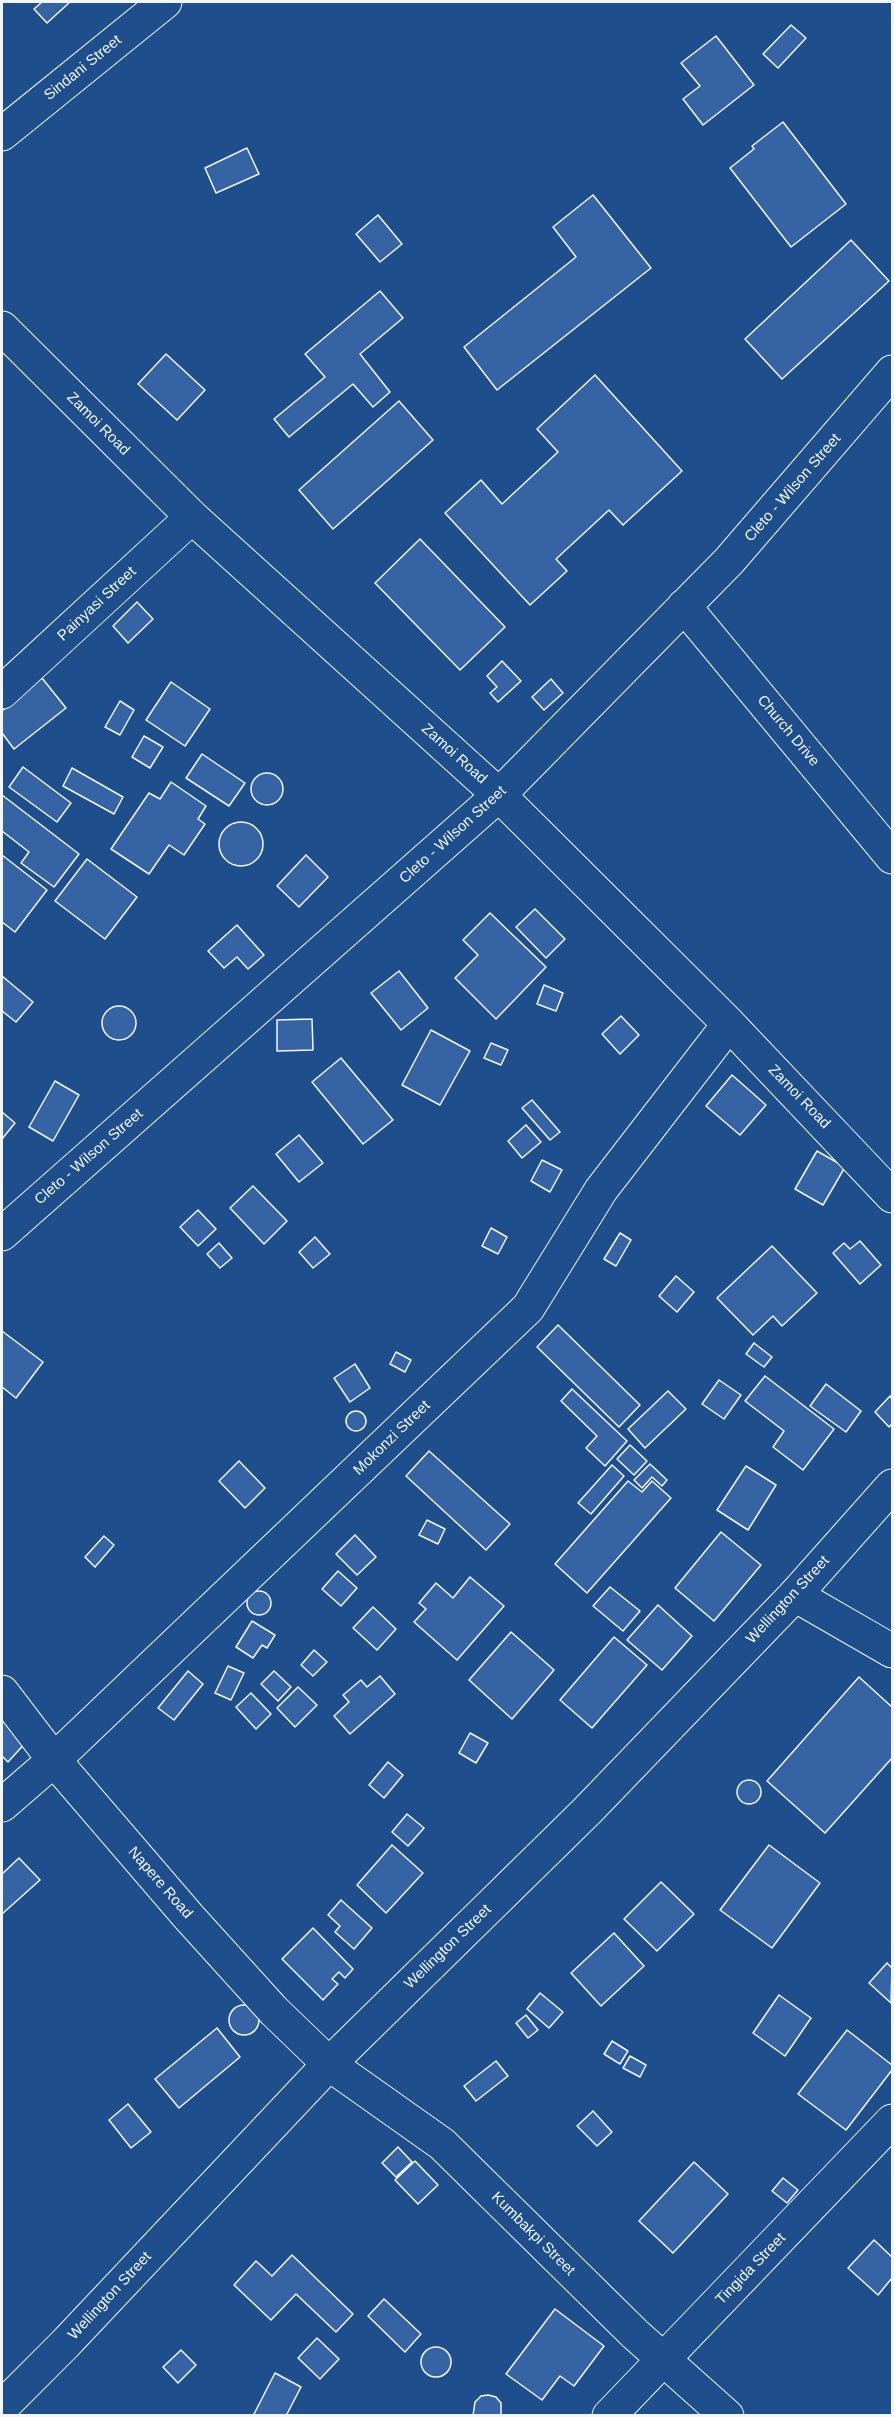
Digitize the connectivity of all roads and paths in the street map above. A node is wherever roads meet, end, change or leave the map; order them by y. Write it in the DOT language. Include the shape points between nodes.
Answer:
graph roads {
  1 [pos="165,2"];
  2 [pos="2,134"];
  3 [pos="2,328"];
  4 [pos="892,372"];
  5 [pos="192,517"];
  6 [pos="684,606"];
  7 [pos="2,692"];
  8 [pos="499,795"];
  9 [pos="892,857"];
  10 [pos="729,1024"];
  11 [pos="892,1196"];
  12 [pos="2,1234"];
  13 [pos="892,1486"];
  14 [pos="795,1595"];
  15 [pos="892,1651"];
  16 [pos="2,1692"];
  17 [pos="54,1760"];
  18 [pos="2,1805"];
  19 [pos="329,2064"];
  20 [pos="892,2121"];
  21 [pos="664,2360"];
  22 [pos="2,2407"];
  23 [pos="609,2415"];
  24 [pos="727,2415"];
  1 -- 2 [label="street, Sindani Street"];
  3 -- 5 [label="street, Zamoi Road"];
  4 -- 6 [label="street, Cleto - Wilson Street" via="729,561"];
  5 -- 7 [label="street, Painyasi Street"];
  5 -- 8 [label="street, Zamoi Road"];
  6 -- 8 [label="street, Cleto - Wilson Street"];
  6 -- 9 [label="street, Church Drive"];
  8 -- 10 [label="street, Zamoi Road"];
  8 -- 12 [label="street, Cleto - Wilson Street"];
  10 -- 11 [label="street, Zamoi Road"];
  10 -- 17 [label="street, Mokonzi Street" via="601,1190 528,1308"];
  13 -- 14 [label="street, Wellington Street"];
  14 -- 15 [label="street"];
  14 -- 19 [label="street, Wellington Street" via="587,1811"];
  16 -- 17 [label="street, Napere Road"];
  17 -- 18 [label="street, Mokonzi Street"];
  17 -- 19 [label="street, Napere Road" via="188,1916 274,2011"];
  19 -- 21 [label="street, Kumbakpi Street" via="442,2144"];
  19 -- 22 [label="street, Wellington Street"];
  20 -- 21 [label="street, Tingida Street"];
  21 -- 23 [label="street, Tingida Street"];
  21 -- 24 [label="street, Kumbakpi Street"];
}
